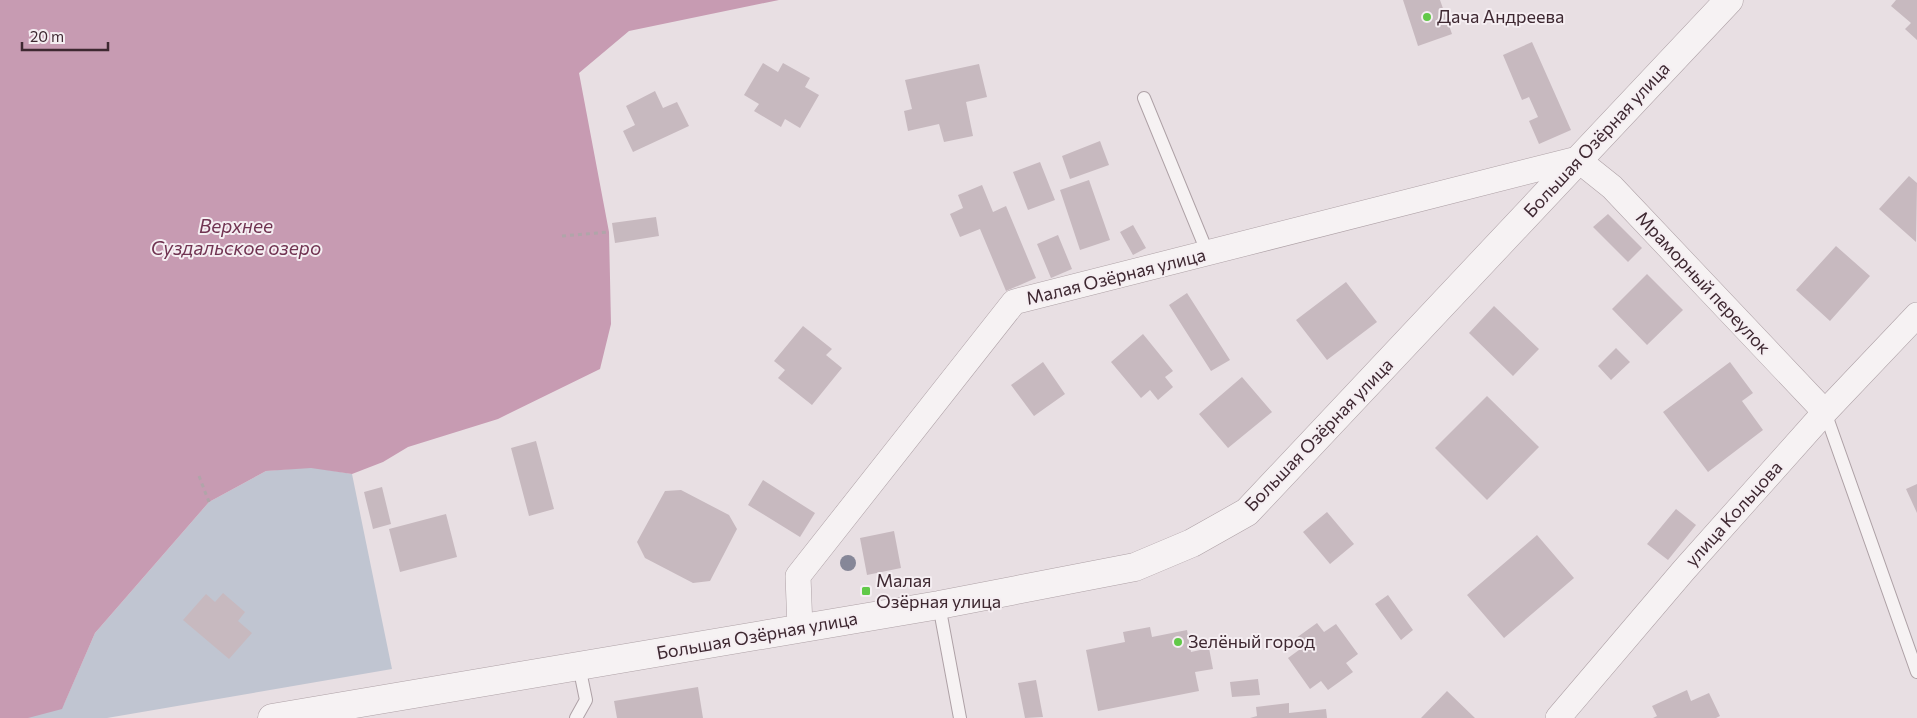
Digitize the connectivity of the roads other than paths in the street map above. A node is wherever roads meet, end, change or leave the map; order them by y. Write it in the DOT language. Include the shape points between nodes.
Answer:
graph roads {
  1 [pos="1729,0"];
  2 [pos="1144,98"];
  3 [pos="1577,159"];
  4 [pos="1208,254"];
  5 [pos="1917,315"];
  6 [pos="1825,412"];
  7 [pos="940,604"];
  8 [pos="800,628"];
  9 [pos="579,666"];
  10 [pos="1917,672"];
  11 [pos="272,718"];
  12 [pos="576,718"];
  13 [pos="960,718"];
  14 [pos="1558,718"];
  1 -- 3 [label="street, Большая Озёрная улица"];
  2 -- 4 [label="lane"];
  3 -- 4 [label="street, Малая Озёрная улица"];
  3 -- 6 [label="street, Мраморный переулок" via="1612,187"];
  3 -- 7 [label="street, Большая Озёрная улица" via="1247,512 1192,543 1135,567"];
  4 -- 8 [label="street, Малая Озёрная улица" via="1014,302 798,576"];
  5 -- 6 [label="street, улица Кольцова"];
  6 -- 10 [label="lane"];
  6 -- 14 [label="street, улица Кольцова"];
  7 -- 8 [label="street, Большая Озёрная улица"];
  7 -- 13 [label="lane"];
  8 -- 9 [label="street, Большая Озёрная улица"];
  9 -- 11 [label="street, Большая Озёрная улица"];
  9 -- 12 [label="lane" via="586,700"];
}
